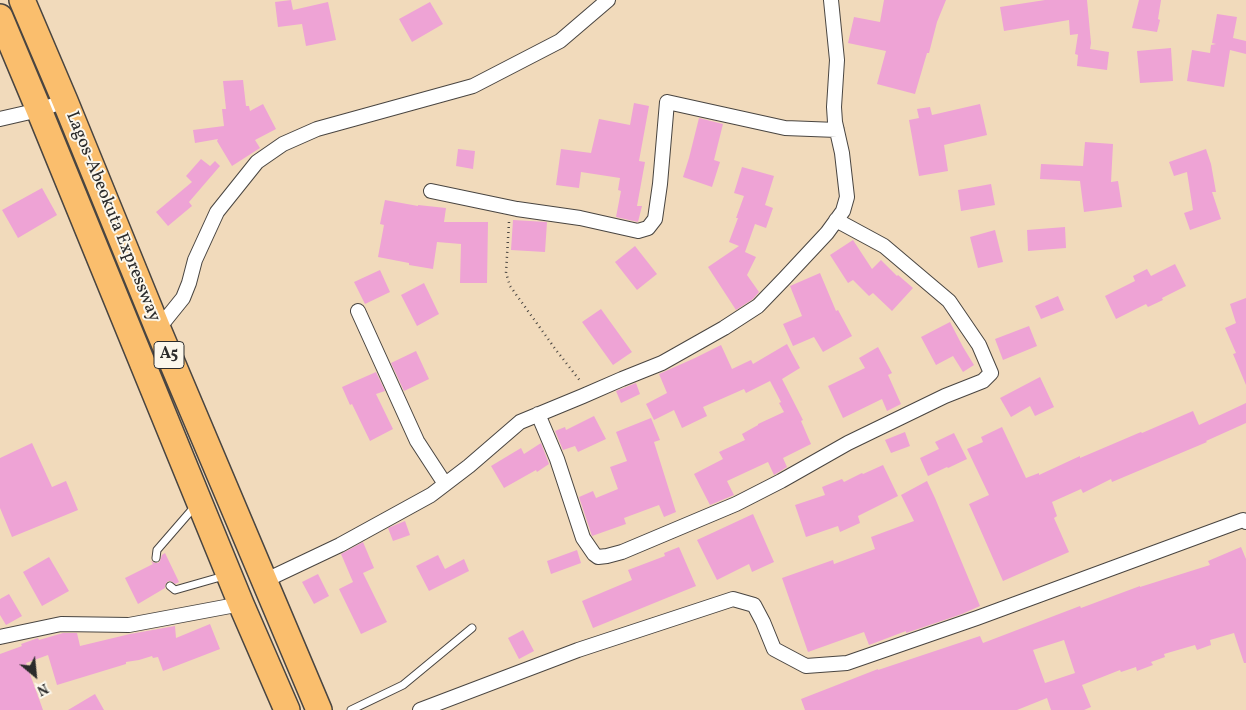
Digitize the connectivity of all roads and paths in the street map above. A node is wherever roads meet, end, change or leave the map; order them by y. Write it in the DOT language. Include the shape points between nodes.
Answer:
graph roads {
  1 [pos="22,0"];
  2 [pos="608,0"];
  3 [pos="831,0"];
  4 [pos="0,18"];
  5 [pos="65,101"];
  6 [pos="39,110"];
  7 [pos="0,119"];
  8 [pos="837,130"];
  9 [pos="431,191"];
  10 [pos="510,207"];
  11 [pos="836,220"];
  12 [pos="358,311"];
  13 [pos="158,329"];
  14 [pos="589,394"];
  15 [pos="538,414"];
  16 [pos="445,484"];
  17 [pos="200,502"];
  18 [pos="1246,522"];
  19 [pos="156,558"];
  20 [pos="229,574"];
  21 [pos="264,581"];
  22 [pos="170,586"];
  23 [pos="241,604"];
  24 [pos="472,628"];
  25 [pos="0,637"];
  26 [pos="287,710"];
  27 [pos="318,710"];
  28 [pos="352,710"];
  29 [pos="420,710"];
  1 -- 5 [label="highway, Lagos-Abeokuta Expressway / A5"];
  2 -- 13 [label="street" via="560,41 473,86 317,129 283,144 258,162 217,212 195,260 183,298"];
  3 -- 8 [label="street"];
  4 -- 6 [label="highway, Lagos-Abeokuta Expressway / A5"];
  5 -- 6 [label="street"];
  5 -- 13 [label="highway, Lagos-Abeokuta Expressway / A5"];
  6 -- 7 [label="street"];
  6 -- 17 [label="highway, Lagos-Abeokuta Expressway / A5"];
  8 -- 10 [label="street" via="785,128 666,102 655,220 648,228 638,232 580,218"];
  8 -- 11 [label="street" via="846,197 843,211"];
  9 -- 10 [label="street"];
  10 -- 14 [label="path" via="506,273 510,286"];
  11 -- 14 [label="street" via="758,306 662,363"];
  11 -- 15 [label="street" via="884,246 949,301 979,345 991,373 983,381 848,443 736,504 622,552 598,557 583,538 557,459"];
  12 -- 16 [label="street" via="417,441"];
  13 -- 21 [label="highway, Lagos-Abeokuta Expressway / A5"];
  14 -- 15 [label="street"];
  15 -- 16 [label="street" via="520,422"];
  16 -- 21 [label="street" via="340,545"];
  17 -- 19 [label="lane" via="157,550"];
  17 -- 20 [label="highway, Lagos-Abeokuta Expressway / A5"];
  18 -- 29 [label="street" via="1243,520 847,663 806,666 774,649 754,605 733,599 578,650"];
  20 -- 22 [label="lane" via="175,590"];
  20 -- 23 [label="highway, Lagos-Abeokuta Expressway / A5"];
  21 -- 27 [label="highway, Lagos-Abeokuta Expressway / A5"];
  23 -- 25 [label="street" via="129,625 61,624"];
  23 -- 26 [label="highway, Lagos-Abeokuta Expressway / A5"];
  24 -- 28 [label="lane" via="403,685"];
}
